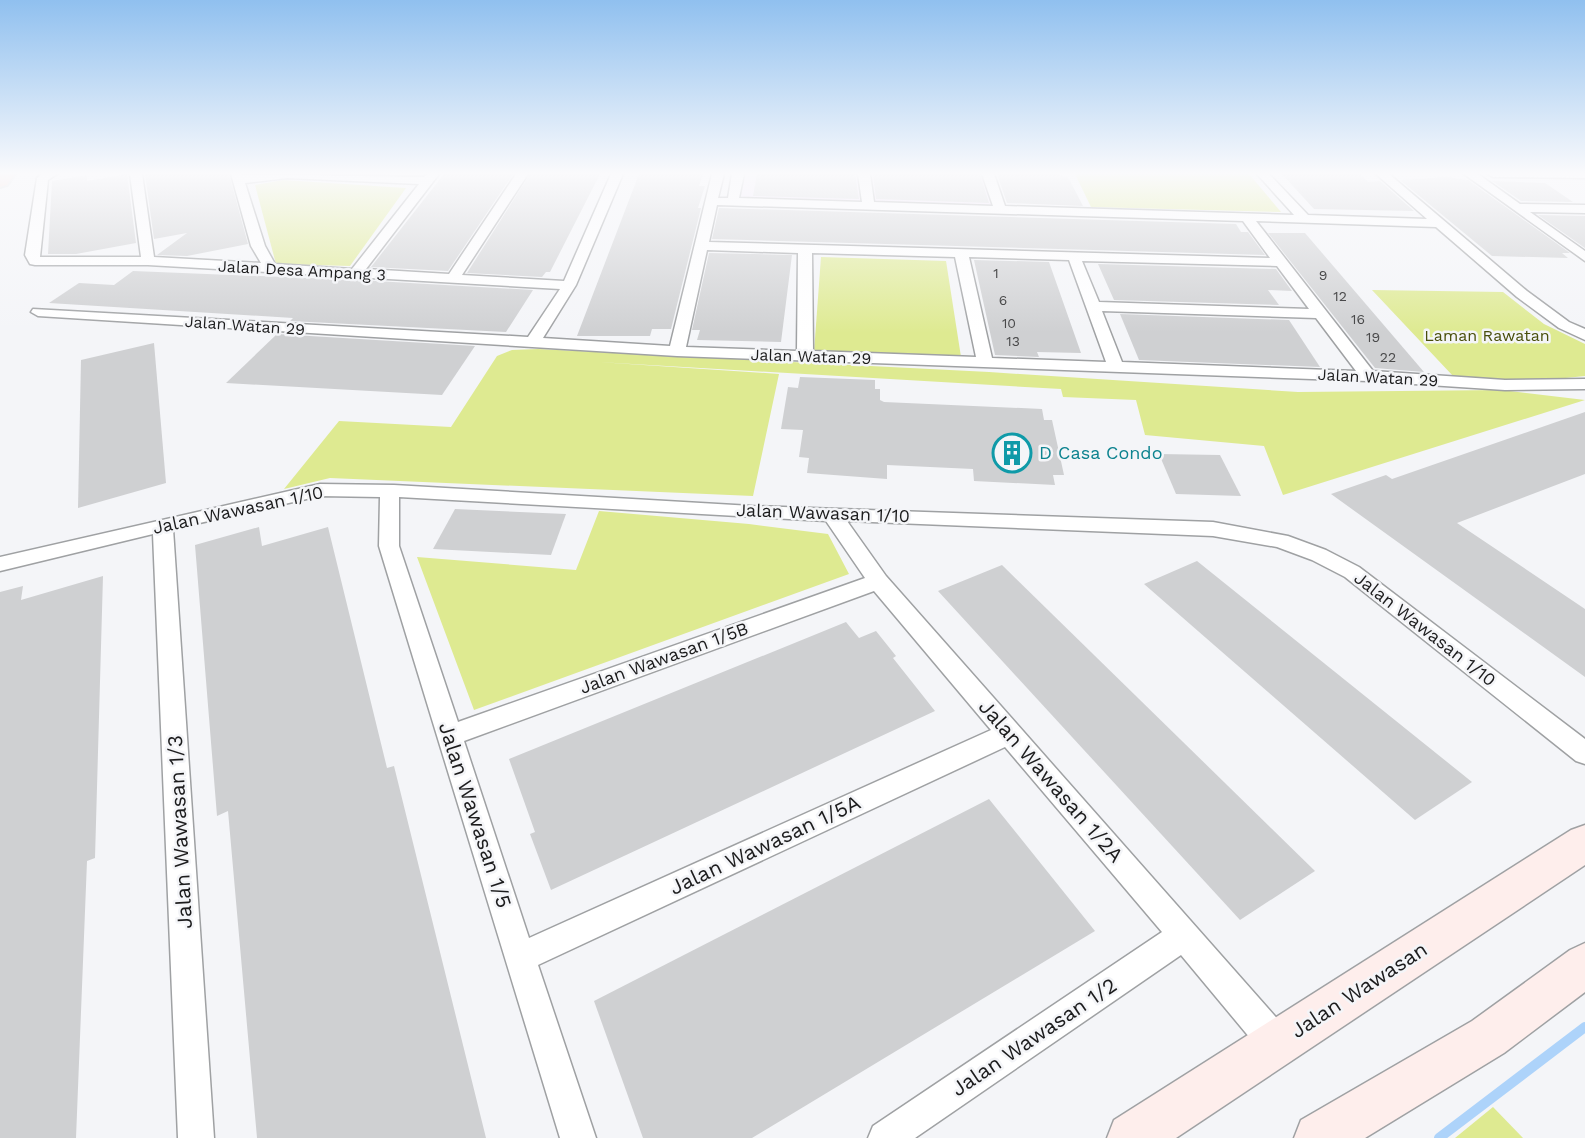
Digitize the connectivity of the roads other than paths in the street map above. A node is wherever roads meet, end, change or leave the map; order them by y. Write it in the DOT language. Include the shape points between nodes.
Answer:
graph roads {
  1 [pos="37,227"];
  2 [pos="143,227"];
  3 [pos="253,227"];
  4 [pos="391,227"];
  5 [pos="487,227"];
  6 [pos="594,227"];
  7 [pos="706,227"];
  8 [pos="1254,227"];
  9 [pos="1442,227"];
  10 [pos="1546,227"];
  11 [pos="702,246"];
  12 [pos="805,248"];
  13 [pos="1582,252"];
  14 [pos="961,253"];
  15 [pos="1074,256"];
  16 [pos="148,261"];
  17 [pos="1281,262"];
  18 [pos="270,268"];
  19 [pos="356,273"];
  20 [pos="453,278"];
  21 [pos="569,285"];
  22 [pos="1092,306"];
  23 [pos="38,312"];
  24 [pos="1320,314"];
  25 [pos="1585,335"];
  26 [pos="533,342"];
  27 [pos="677,351"];
  28 [pos="805,355"];
  29 [pos="985,362"];
  30 [pos="1116,367"];
  31 [pos="1368,376"];
  32 [pos="1585,384"];
  33 [pos="394,491"];
  34 [pos="831,513"];
  35 [pos="163,526"];
  36 [pos="0,564"];
  37 [pos="878,581"];
  38 [pos="1010,733"];
  39 [pos="450,735"];
  40 [pos="1585,753"];
  41 [pos="1585,843"];
  42 [pos="1184,935"];
  43 [pos="520,958"];
  44 [pos="1585,965"];
  45 [pos="1277,1044"];
  46 [pos="196,1138"];
  47 [pos="578,1138"];
  48 [pos="885,1138"];
  49 [pos="1132,1138"];
  50 [pos="1319,1138"];
  1 -- 16 [label="street, Jalan Desa Ampang 3" via="35,261"];
  2 -- 16 [label="street"];
  3 -- 18 [label="street"];
  4 -- 19 [label="street"];
  5 -- 20 [label="street"];
  6 -- 21 [label="street"];
  7 -- 11 [label="street"];
  8 -- 17 [label="street"];
  9 -- 25 [label="street" via="1564,325"];
  10 -- 13 [label="street"];
  11 -- 12 [label="street"];
  11 -- 27 [label="street"];
  12 -- 14 [label="street"];
  12 -- 28 [label="street"];
  14 -- 15 [label="street"];
  14 -- 29 [label="street"];
  15 -- 17 [label="street"];
  15 -- 22 [label="street"];
  16 -- 18 [label="street, Jalan Desa Ampang 3"];
  17 -- 24 [label="street"];
  18 -- 19 [label="street, Jalan Desa Ampang 3"];
  19 -- 20 [label="street, Jalan Desa Ampang 3"];
  20 -- 21 [label="street, Jalan Desa Ampang 3"];
  21 -- 26 [label="street"];
  22 -- 24 [label="street"];
  22 -- 30 [label="street"];
  23 -- 26 [label="street, Jalan Watan 29"];
  24 -- 31 [label="street"];
  26 -- 27 [label="street, Jalan Watan 29"];
  27 -- 28 [label="street, Jalan Watan 29"];
  28 -- 29 [label="street, Jalan Watan 29"];
  29 -- 30 [label="street, Jalan Watan 29"];
  30 -- 31 [label="street, Jalan Watan 29"];
  31 -- 32 [label="street, Jalan Watan 29" via="1505,385"];
  33 -- 34 [label="street, Jalan Wawasan 1/10"];
  33 -- 35 [label="street, Jalan Wawasan 1/10" via="320,490"];
  33 -- 39 [label="street, Jalan Wawasan 1/5" via="388,500 389,546"];
  34 -- 37 [label="street, Jalan Wawasan 1/2A"];
  34 -- 40 [label="street, Jalan Wawasan 1/10" via="1151,525 1213,529 1281,541 1353,572"];
  35 -- 36 [label="street, Jalan Wawasan 1/10"];
  35 -- 46 [label="street, Jalan Wawasan 1/3"];
  37 -- 38 [label="street, Jalan Wawasan 1/2A"];
  37 -- 39 [label="street, Jalan Wawasan 1/5B"];
  38 -- 42 [label="street, Jalan Wawasan 1/2A"];
  38 -- 43 [label="street, Jalan Wawasan 1/5A"];
  39 -- 43 [label="street, Jalan Wawasan 1/5"];
  41 -- 45 [label="main road, Jalan Wawasan"];
  42 -- 45 [label="street, Jalan Wawasan 1/2A"];
  42 -- 48 [label="street, Jalan Wawasan 1/2"];
  43 -- 47 [label="street, Jalan Wawasan 1/5"];
  44 -- 50 [label="main road" via="1488,1037"];
  45 -- 49 [label="main road, Jalan Wawasan"];
}
